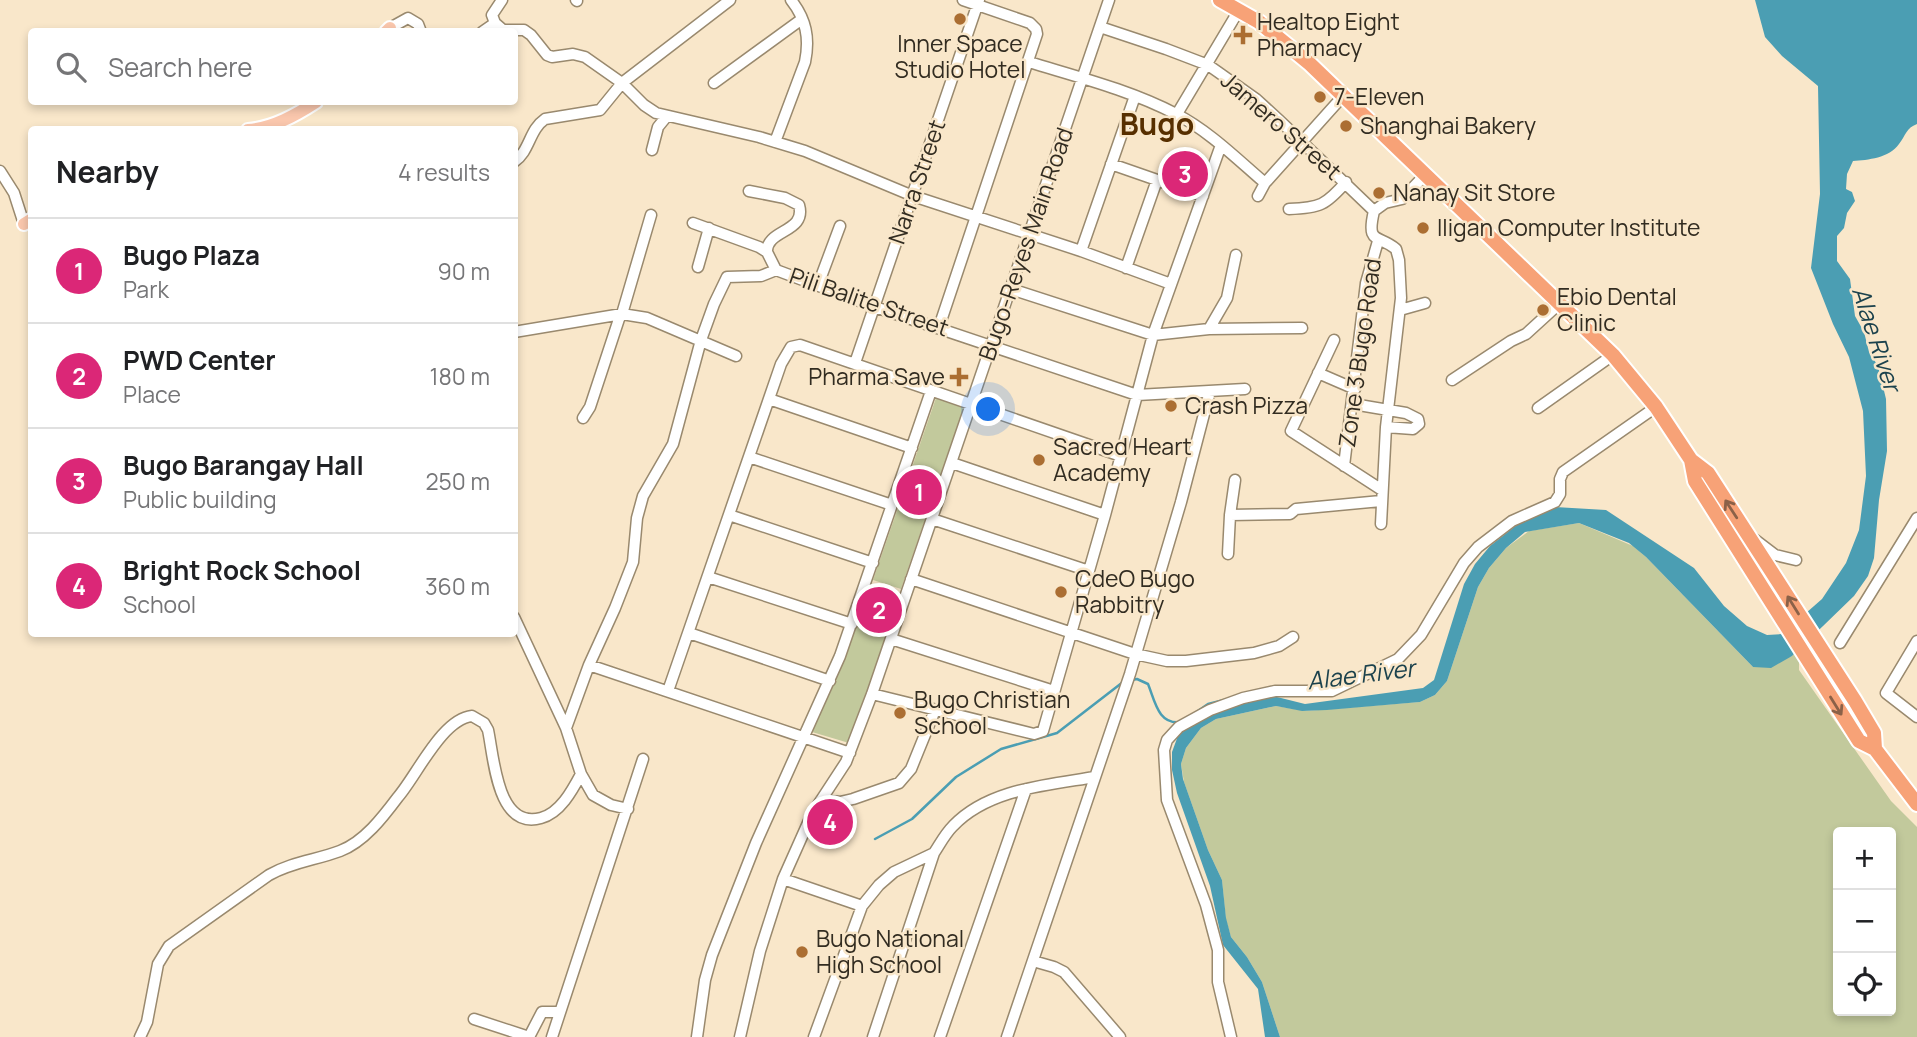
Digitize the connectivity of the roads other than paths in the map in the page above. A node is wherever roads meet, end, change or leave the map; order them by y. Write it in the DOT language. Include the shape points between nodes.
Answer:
graph roads {
  1 [pos="502,0"];
  2 [pos="730,0"];
  3 [pos="791,0"];
  4 [pos="963,0"];
  5 [pos="1110,0"];
  6 [pos="1220,0"];
  7 [pos="979,2"];
  8 [pos="1239,10"];
  9 [pos="803,19"];
  10 [pos="495,23"];
  11 [pos="1100,27"];
  12 [pos="391,28"];
  13 [pos="420,28"];
  14 [pos="488,28"];
  15 [pos="501,28"];
  16 [pos="518,30"];
  17 [pos="1029,62"];
  18 [pos="1208,65"];
  19 [pos="1083,79"];
  20 [pos="622,83"];
  21 [pos="715,83"];
  22 [pos="1135,96"];
  23 [pos="1343,96"];
  24 [pos="311,105"];
  25 [pos="1177,114"];
  26 [pos="667,116"];
  27 [pos="265,126"];
  28 [pos="775,142"];
  29 [pos="1300,142"];
  30 [pos="1221,145"];
  31 [pos="652,150"];
  32 [pos="518,158"];
  33 [pos="1111,164"];
  34 [pos="0,172"];
  35 [pos="1426,174"];
  36 [pos="1157,180"];
  37 [pos="1346,182"];
  38 [pos="1265,183"];
  39 [pos="749,191"];
  40 [pos="913,196"];
  41 [pos="1203,196"];
  42 [pos="1258,196"];
  43 [pos="1289,209"];
  44 [pos="1374,211"];
  45 [pos="651,215"];
  46 [pos="975,217"];
  47 [pos="28,222"];
  48 [pos="693,223"];
  49 [pos="840,226"];
  50 [pos="709,228"];
  51 [pos="1028,235"];
  52 [pos="1378,241"];
  53 [pos="1081,251"];
  54 [pos="767,252"];
  55 [pos="1236,255"];
  56 [pos="698,268"];
  57 [pos="1126,268"];
  58 [pos="776,270"];
  59 [pos="1171,284"];
  60 [pos="818,285"];
  61 [pos="1011,289"];
  62 [pos="1425,303"];
  63 [pos="1560,303"];
  64 [pos="875,307"];
  65 [pos="1400,310"];
  66 [pos="622,314"];
  67 [pos="939,327"];
  68 [pos="1302,328"];
  69 [pos="1209,329"];
  70 [pos="518,331"];
  71 [pos="1153,335"];
  72 [pos="701,340"];
  73 [pos="1334,340"];
  74 [pos="991,346"];
  75 [pos="1613,355"];
  76 [pos="736,356"];
  77 [pos="856,363"];
  78 [pos="1318,373"];
  79 [pos="1452,380"];
  80 [pos="1245,389"];
  81 [pos="1355,389"];
  82 [pos="931,391"];
  83 [pos="1210,391"];
  84 [pos="1137,395"];
  85 [pos="769,399"];
  86 [pos="1353,404"];
  87 [pos="972,405"];
  88 [pos="1656,407"];
  89 [pos="1538,408"];
  90 [pos="1388,410"];
  91 [pos="583,418"];
  92 [pos="1386,427"];
  93 [pos="912,447"];
  94 [pos="1121,456"];
  95 [pos="749,457"];
  96 [pos="1691,460"];
  97 [pos="952,463"];
  98 [pos="1344,466"];
  99 [pos="1235,480"];
  100 [pos="1381,489"];
  101 [pos="1381,501"];
  102 [pos="892,505"];
  103 [pos="729,515"];
  104 [pos="1105,515"];
  105 [pos="1230,515"];
  106 [pos="1917,518"];
  107 [pos="932,519"];
  108 [pos="1381,524"];
  109 [pos="1749,536"];
  110 [pos="1228,554"];
  111 [pos="1796,559"];
  112 [pos="873,563"];
  113 [pos="1089,571"];
  114 [pos="708,577"];
  115 [pos="911,579"];
  116 [pos="852,624"];
  117 [pos="518,626"];
  118 [pos="1070,632"];
  119 [pos="689,633"];
  120 [pos="1293,637"];
  121 [pos="891,639"];
  122 [pos="1917,641"];
  123 [pos="1840,643"];
  124 [pos="1135,654"];
  125 [pos="589,665"];
  126 [pos="830,681"];
  127 [pos="668,691"];
  128 [pos="1054,691"];
  129 [pos="872,694"];
  130 [pos="934,710"];
  131 [pos="1917,717"];
  132 [pos="566,728"];
  133 [pos="804,737"];
  134 [pos="1875,749"];
  135 [pos="850,753"];
  136 [pos="643,759"];
  137 [pos="581,774"];
  138 [pos="1095,777"];
  139 [pos="1026,789"];
  140 [pos="821,800"];
  141 [pos="1917,804"];
  142 [pos="628,809"];
  143 [pos="934,853"];
  144 [pos="783,879"];
  145 [pos="863,906"];
  146 [pos="1033,961"];
  147 [pos="559,1012"];
  148 [pos="474,1019"];
  149 [pos="139,1037"];
  150 [pos="529,1037"];
  151 [pos="552,1037"];
  152 [pos="697,1037"];
  153 [pos="740,1037"];
  154 [pos="814,1037"];
  155 [pos="873,1037"];
  156 [pos="940,1037"];
  157 [pos="1007,1037"];
  158 [pos="1120,1037"];
  159 [pos="1231,1037"];
  1 -- 10 [label="street" via="493,11"];
  2 -- 20 [label="street"];
  3 -- 9 [label="street"];
  4 -- 7 [label="street"];
  5 -- 11 [label="street, Bugo-Reyes Main Road"];
  6 -- 8 [label="highway"];
  7 -- 17 [label="street" via="1033,25 1037,34"];
  7 -- 40 [label="street, Narra Street"];
  8 -- 18 [label="street"];
  8 -- 23 [label="highway" via="1279,37"];
  9 -- 21 [label="street"];
  9 -- 28 [label="street" via="808,39 805,62"];
  10 -- 14 [label="street"];
  10 -- 15 [label="street"];
  11 -- 18 [label="street, Jamero Street"];
  11 -- 19 [label="street, Bugo-Reyes Main Road"];
  12 -- 13 [label="street" via="408,18"];
  16 -- 20 [label="street" via="531,35 547,55 585,57"];
  17 -- 19 [label="street"];
  17 -- 46 [label="street"];
  18 -- 25 [label="street"];
  18 -- 29 [label="street, Jamero Street" via="1256,99"];
  19 -- 22 [label="street"];
  19 -- 51 [label="street, Bugo-Reyes Main Road"];
  20 -- 26 [label="street" via="650,110"];
  20 -- 32 [label="street" via="600,110 538,124"];
  22 -- 25 [label="street"];
  22 -- 33 [label="street"];
  23 -- 29 [label="street"];
  23 -- 35 [label="highway"];
  24 -- 27 [label="main road"];
  25 -- 30 [label="street"];
  26 -- 28 [label="street"];
  26 -- 31 [label="street" via="658,127"];
  28 -- 40 [label="street"];
  29 -- 37 [label="street, Jamero Street"];
  29 -- 38 [label="street"];
  30 -- 38 [label="street"];
  30 -- 41 [label="street"];
  33 -- 36 [label="street"];
  33 -- 53 [label="street"];
  34 -- 47 [label="street"];
  35 -- 44 [label="street" via="1402,200"];
  35 -- 63 [label="highway"];
  36 -- 41 [label="street"];
  36 -- 57 [label="street"];
  37 -- 43 [label="street" via="1318,207"];
  37 -- 44 [label="street, Jamero Street"];
  38 -- 42 [label="street"];
  39 -- 54 [label="street" via="794,202 801,211 795,225 770,238"];
  40 -- 46 [label="street"];
  40 -- 64 [label="street, Narra Street"];
  41 -- 59 [label="street"];
  44 -- 52 [label="street" via="1372,232"];
  45 -- 66 [label="street"];
  46 -- 51 [label="street"];
  46 -- 67 [label="street"];
  48 -- 50 [label="street"];
  49 -- 60 [label="street"];
  50 -- 54 [label="street"];
  50 -- 56 [label="street"];
  51 -- 53 [label="street"];
  51 -- 61 [label="street, Bugo-Reyes Main Road"];
  52 -- 65 [label="street" via="1396,250"];
  52 -- 81 [label="street, Zone 3 Bugo Road" via="1366,283"];
  53 -- 57 [label="street"];
  54 -- 58 [label="street"];
  55 -- 69 [label="street" via="1227,298"];
  57 -- 59 [label="street"];
  58 -- 60 [label="street, Pili Balite Street"];
  58 -- 72 [label="street" via="761,276 727,277"];
  59 -- 71 [label="street"];
  60 -- 64 [label="street, Pili Balite Street"];
  61 -- 71 [label="street"];
  61 -- 74 [label="street, Bugo-Reyes Main Road"];
  62 -- 65 [label="street"];
  63 -- 75 [label="highway"];
  63 -- 79 [label="street" via="1526,334"];
  64 -- 67 [label="street, Pili Balite Street"];
  64 -- 77 [label="street, Narra Street"];
  65 -- 90 [label="street"];
  66 -- 70 [label="street"];
  66 -- 72 [label="street" via="646,318"];
  66 -- 91 [label="street"];
  67 -- 74 [label="street, Pili Balite Street"];
  68 -- 69 [label="street"];
  69 -- 71 [label="street"];
  71 -- 84 [label="street"];
  72 -- 76 [label="street"];
  72 -- 125 [label="street" via="673,444 643,496 633,562"];
  73 -- 78 [label="street"];
  74 -- 84 [label="street, Pili Balite Street"];
  74 -- 87 [label="street, Bugo-Reyes Main Road"];
  75 -- 88 [label="highway"];
  75 -- 89 [label="street"];
  77 -- 82 [label="street"];
  77 -- 85 [label="street" via="796,345 784,356"];
  78 -- 81 [label="street"];
  78 -- 98 [label="street" via="1291,431"];
  80 -- 83 [label="street, Pili Balite Street"];
  81 -- 86 [label="street, Zone 3 Bugo Road"];
  82 -- 87 [label="street"];
  82 -- 93 [label="street"];
  83 -- 84 [label="street, Pili Balite Street"];
  83 -- 124 [label="street"];
  84 -- 94 [label="street"];
  85 -- 93 [label="street"];
  85 -- 95 [label="street"];
  86 -- 90 [label="street"];
  86 -- 98 [label="street, Zone 3 Bugo Road"];
  87 -- 94 [label="street"];
  87 -- 97 [label="street, Bugo-Reyes Main Road"];
  88 -- 96 [label="highway"];
  88 -- 159 [label="street" via="1563,472 1555,502 1512,521 1478,547 1421,635 1398,659 1332,691 1258,693 1210,710 1171,732 1164,750 1167,800 1206,905 1218,950 1217,982"];
  90 -- 92 [label="street"];
  90 -- 92 [label="street" via="1412,415 1419,424 1409,430"];
  92 -- 100 [label="street"];
  93 -- 102 [label="street"];
  94 -- 104 [label="street"];
  95 -- 102 [label="street"];
  95 -- 103 [label="street"];
  109 -- 96 [label="highway, one-way" via="1708,473"];
  96 -- 134 [label="highway, one-way" via="1695,481 1859,741"];
  97 -- 104 [label="street"];
  97 -- 107 [label="street, Bugo-Reyes Main Road"];
  98 -- 100 [label="street"];
  99 -- 105 [label="street"];
  100 -- 101 [label="street"];
  101 -- 105 [label="street" via="1296,509 1290,514"];
  101 -- 108 [label="street"];
  102 -- 112 [label="street"];
  103 -- 112 [label="street"];
  103 -- 114 [label="street"];
  104 -- 113 [label="street"];
  105 -- 110 [label="street"];
  106 -- 123 [label="street"];
  107 -- 113 [label="street"];
  107 -- 115 [label="street, Bugo-Reyes Main Road"];
  109 -- 111 [label="street" via="1775,555"];
  134 -- 109 [label="highway, one-way" via="1874,733"];
  112 -- 116 [label="street"];
  113 -- 118 [label="street"];
  114 -- 116 [label="street"];
  114 -- 119 [label="street"];
  115 -- 118 [label="street"];
  115 -- 121 [label="street, Bugo-Reyes Main Road"];
  116 -- 126 [label="street"];
  117 -- 132 [label="street"];
  118 -- 124 [label="street"];
  118 -- 128 [label="street"];
  119 -- 126 [label="street"];
  119 -- 127 [label="street"];
  120 -- 124 [label="street" via="1254,653 1186,661"];
  121 -- 128 [label="street"];
  121 -- 129 [label="street, Bugo-Reyes Main Road"];
  122 -- 131 [label="street" via="1886,693"];
  124 -- 138 [label="street"];
  125 -- 127 [label="street"];
  125 -- 132 [label="street"];
  126 -- 133 [label="street"];
  127 -- 133 [label="street"];
  128 -- 130 [label="street" via="1045,727 1038,734"];
  129 -- 130 [label="street"];
  129 -- 135 [label="street, Bugo-Reyes Main Road"];
  130 -- 140 [label="street" via="905,779 853,799"];
  132 -- 137 [label="street"];
  133 -- 135 [label="street"];
  133 -- 152 [label="street" via="712,955"];
  134 -- 141 [label="highway"];
  135 -- 140 [label="street, Bugo-Reyes Main Road"];
  136 -- 142 [label="street"];
  137 -- 142 [label="street" via="593,795"];
  137 -- 149 [label="street" via="572,792 547,816 519,817 499,785 484,723 472,716 457,721 357,842 269,875 169,946 158,964 147,1022"];
  138 -- 139 [label="street"];
  138 -- 146 [label="street"];
  139 -- 143 [label="street" via="967,813"];
  139 -- 156 [label="street"];
  140 -- 144 [label="street, Bugo-Reyes Main Road"];
  142 -- 147 [label="street"];
  143 -- 145 [label="street" via="894,872"];
  143 -- 155 [label="street"];
  144 -- 145 [label="street"];
  144 -- 153 [label="street, Bugo-Reyes Main Road"];
  145 -- 154 [label="street"];
  146 -- 157 [label="street"];
  146 -- 158 [label="street" via="1063,972"];
  147 -- 150 [label="street" via="542,1012"];
  147 -- 151 [label="street"];
  148 -- 150 [label="street"];
}
